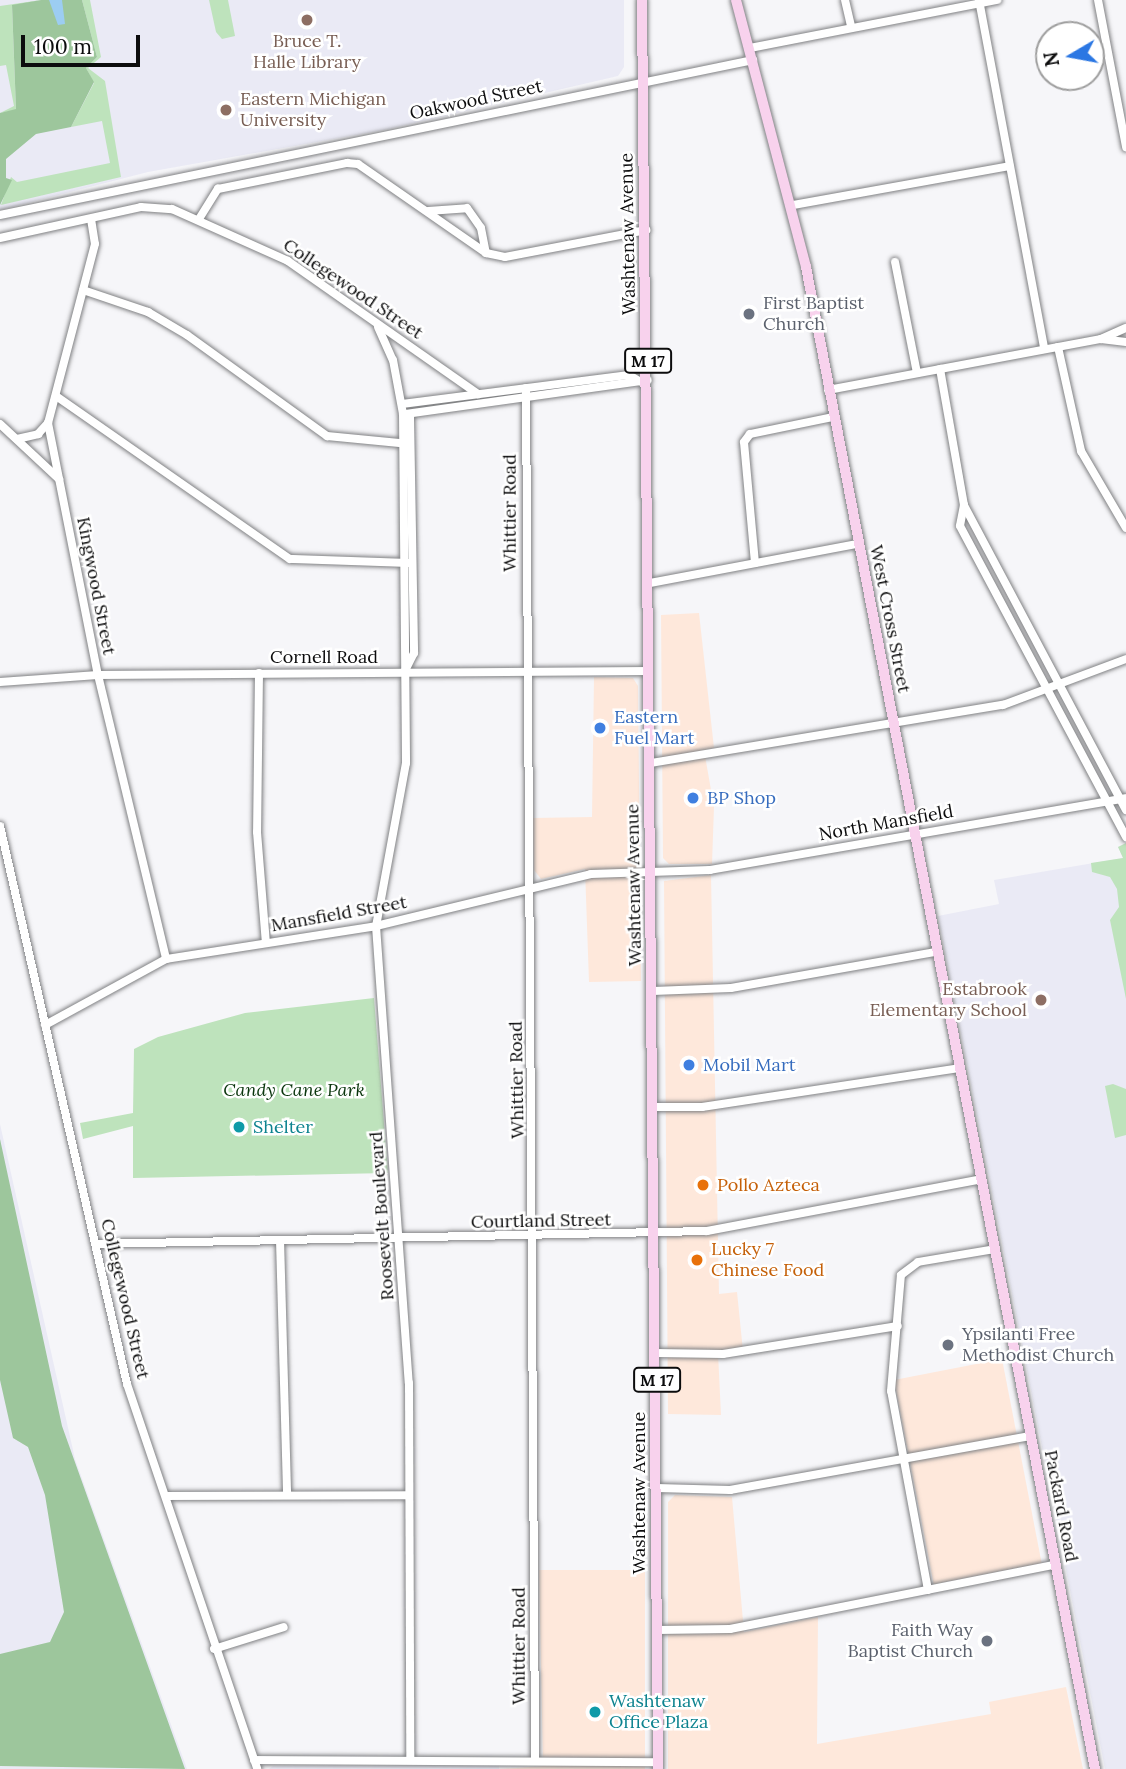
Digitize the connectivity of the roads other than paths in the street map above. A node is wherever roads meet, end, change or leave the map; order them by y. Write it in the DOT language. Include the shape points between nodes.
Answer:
graph roads {
  1 [pos="642,0"];
  2 [pos="736,0"];
  3 [pos="845,0"];
  4 [pos="997,0"];
  5 [pos="1098,0"];
  6 [pos="979,2"];
  7 [pos="851,27"];
  8 [pos="750,48"];
  9 [pos="753,60"];
  10 [pos="643,83"];
  11 [pos="1126,147"];
  12 [pos="1010,166"];
  13 [pos="793,205"];
  14 [pos="428,211"];
  15 [pos="0,215"];
  16 [pos="91,219"];
  17 [pos="199,219"];
  18 [pos="646,230"];
  19 [pos="0,238"];
  20 [pos="486,253"];
  21 [pos="895,262"];
  22 [pos="83,290"];
  23 [pos="378,327"];
  24 [pos="1126,328"];
  25 [pos="1101,340"];
  26 [pos="1126,342"];
  27 [pos="1058,347"];
  28 [pos="1044,349"];
  29 [pos="940,369"];
  30 [pos="917,373"];
  31 [pos="644,380"];
  32 [pos="526,388"];
  33 [pos="828,390"];
  34 [pos="478,394"];
  35 [pos="56,396"];
  36 [pos="526,399"];
  37 [pos="402,404"];
  38 [pos="480,405"];
  39 [pos="403,414"];
  40 [pos="833,417"];
  41 [pos="48,423"];
  42 [pos="0,425"];
  43 [pos="17,439"];
  44 [pos="399,444"];
  45 [pos="410,444"];
  46 [pos="59,480"];
  47 [pos="964,505"];
  48 [pos="1126,528"];
  49 [pos="857,544"];
  50 [pos="400,562"];
  51 [pos="755,562"];
  52 [pos="412,563"];
  53 [pos="650,583"];
  54 [pos="1126,659"];
  55 [pos="649,671"];
  56 [pos="526,672"];
  57 [pos="259,673"];
  58 [pos="404,673"];
  59 [pos="98,675"];
  60 [pos="0,682"];
  61 [pos="1062,688"];
  62 [pos="1047,693"];
  63 [pos="892,724"];
  64 [pos="650,763"];
  65 [pos="1123,798"];
  66 [pos="1103,802"];
  67 [pos="1126,810"];
  68 [pos="0,826"];
  69 [pos="913,835"];
  70 [pos="1126,837"];
  71 [pos="651,871"];
  72 [pos="528,888"];
  73 [pos="376,926"];
  74 [pos="266,943"];
  75 [pos="936,952"];
  76 [pos="166,959"];
  77 [pos="653,991"];
  78 [pos="45,1025"];
  79 [pos="959,1069"];
  80 [pos="654,1107"];
  81 [pos="981,1179"];
  82 [pos="655,1235"];
  83 [pos="536,1237"];
  84 [pos="401,1239"];
  85 [pos="280,1240"];
  86 [pos="96,1244"];
  87 [pos="995,1249"];
  88 [pos="898,1325"];
  89 [pos="656,1353"];
  90 [pos="1030,1436"];
  91 [pos="902,1459"];
  92 [pos="657,1488"];
  93 [pos="287,1494"];
  94 [pos="408,1495"];
  95 [pos="166,1496"];
  96 [pos="1054,1565"];
  97 [pos="928,1591"];
  98 [pos="284,1627"];
  99 [pos="657,1630"];
  100 [pos="214,1649"];
  101 [pos="410,1760"];
  102 [pos="535,1760"];
  103 [pos="256,1765"];
  104 [pos="658,1765"];
  105 [pos="1095,1769"];
  1 -- 10 [label="main road, Washtenaw Avenue / M 17"];
  2 -- 8 [label="main road, West Cross Street"];
  3 -- 7 [label="street"];
  4 -- 6 [label="street"];
  5 -- 11 [label="street"];
  6 -- 7 [label="street"];
  6 -- 12 [label="street"];
  7 -- 8 [label="street"];
  8 -- 9 [label="main road, West Cross Street"];
  9 -- 10 [label="street, Oakwood Street"];
  9 -- 13 [label="main road, West Cross Street"];
  10 -- 15 [label="street, Oakwood Street"];
  10 -- 18 [label="main road, Washtenaw Avenue / M 17"];
  12 -- 13 [label="street"];
  12 -- 28 [label="street"];
  13 -- 33 [label="main road, West Cross Street"];
  14 -- 17 [label="street" via="358,164 218,189"];
  14 -- 20 [label="street"];
  14 -- 20 [label="street" via="467,208 481,228"];
  16 -- 17 [label="street, Collegewood Street" via="141,208"];
  16 -- 19 [label="street, Collegewood Street"];
  16 -- 22 [label="street, Kingwood Street" via="95,244"];
  17 -- 23 [label="street, Collegewood Street" via="288,261"];
  18 -- 20 [label="street" via="505,257"];
  18 -- 31 [label="main road, Washtenaw Avenue / M 17"];
  21 -- 30 [label="street"];
  22 -- 35 [label="street, Kingwood Street"];
  22 -- 44 [label="street" via="148,312 187,335 327,436"];
  23 -- 34 [label="street, Collegewood Street"];
  23 -- 37 [label="street, Roosevelt Boulevard" via="393,360"];
  24 -- 25 [label="street"];
  25 -- 26 [label="street"];
  25 -- 27 [label="street"];
  27 -- 28 [label="street"];
  27 -- 48 [label="street" via="1081,451"];
  28 -- 29 [label="street"];
  29 -- 30 [label="street"];
  29 -- 47 [label="street"];
  30 -- 33 [label="street"];
  31 -- 32 [label="street" via="629,375"];
  31 -- 36 [label="street"];
  31 -- 53 [label="main road, Washtenaw Avenue / M 17"];
  32 -- 34 [label="street"];
  32 -- 36 [label="street, Whittier Road"];
  33 -- 40 [label="main road, West Cross Street"];
  34 -- 37 [label="street"];
  34 -- 38 [label="street"];
  35 -- 41 [label="street, Kingwood Street"];
  35 -- 50 [label="street" via="290,559"];
  36 -- 38 [label="street"];
  36 -- 56 [label="street, Whittier Road"];
  37 -- 39 [label="street, Roosevelt Boulevard"];
  38 -- 39 [label="street"];
  39 -- 44 [label="street, Roosevelt Boulevard"];
  39 -- 45 [label="street, Roosevelt Boulevard" via="410,418"];
  40 -- 49 [label="main road, West Cross Street"];
  40 -- 51 [label="street" via="750,434 744,442"];
  41 -- 43 [label="street" via="37,434"];
  41 -- 46 [label="street, Kingwood Street"];
  42 -- 43 [label="street"];
  43 -- 46 [label="street"];
  44 -- 45 [label="street"];
  44 -- 50 [label="street, Roosevelt Boulevard"];
  45 -- 52 [label="street, Roosevelt Boulevard"];
  46 -- 59 [label="street, Kingwood Street"];
  47 -- 61 [label="street"];
  47 -- 62 [label="street" via="960,526"];
  49 -- 51 [label="street"];
  49 -- 63 [label="main road, West Cross Street"];
  50 -- 52 [label="street"];
  50 -- 58 [label="street, Roosevelt Boulevard"];
  51 -- 53 [label="street"];
  52 -- 58 [label="street, Roosevelt Boulevard" via="414,653"];
  53 -- 55 [label="main road, Washtenaw Avenue / M 17"];
  54 -- 61 [label="street"];
  55 -- 56 [label="street, Cornell Road"];
  55 -- 64 [label="main road, Washtenaw Avenue / M 17"];
  56 -- 58 [label="street, Cornell Road"];
  56 -- 72 [label="street, Whittier Road"];
  57 -- 58 [label="street, Cornell Road"];
  57 -- 59 [label="street, Cornell Road"];
  57 -- 74 [label="street" via="257,832"];
  58 -- 73 [label="street, Roosevelt Boulevard" via="406,763"];
  59 -- 60 [label="street, Cornell Road"];
  59 -- 76 [label="street, Kingwood Street"];
  61 -- 62 [label="street"];
  61 -- 65 [label="street"];
  62 -- 63 [label="street"];
  62 -- 66 [label="street"];
  63 -- 64 [label="street"];
  63 -- 69 [label="main road, West Cross Street"];
  64 -- 71 [label="main road, Washtenaw Avenue / M 17"];
  65 -- 66 [label="street, North Mansfield"];
  65 -- 67 [label="street"];
  66 -- 69 [label="street, North Mansfield"];
  66 -- 70 [label="street"];
  68 -- 78 [label="street, Collegewood Street"];
  69 -- 71 [label="street, North Mansfield" via="710,870"];
  69 -- 75 [label="main road, West Cross Street"];
  71 -- 72 [label="street, Mansfield Street" via="604,872"];
  71 -- 77 [label="main road, Washtenaw Avenue / M 17"];
  72 -- 73 [label="street, Mansfield Street"];
  72 -- 83 [label="street, Whittier Road"];
  73 -- 74 [label="street, Mansfield Street"];
  73 -- 84 [label="street, Roosevelt Boulevard"];
  74 -- 76 [label="street, Mansfield Street"];
  75 -- 77 [label="street" via="731,988"];
  75 -- 79 [label="main road, West Cross Street"];
  76 -- 78 [label="street, Mansfield Street"];
  77 -- 80 [label="main road, Washtenaw Avenue / M 17"];
  78 -- 86 [label="street, Collegewood Street"];
  79 -- 80 [label="street" via="702,1107"];
  79 -- 81 [label="main road, West Cross Street"];
  80 -- 82 [label="main road, Washtenaw Avenue / M 17"];
  81 -- 82 [label="street, Courtland Street" via="760,1223"];
  81 -- 87 [label="main road, West Cross Street"];
  82 -- 83 [label="street, Courtland Street"];
  82 -- 89 [label="main road, Washtenaw Avenue / M 17"];
  83 -- 84 [label="street, Courtland Street"];
  83 -- 102 [label="street, Whittier Road"];
  84 -- 85 [label="street, Courtland Street"];
  84 -- 94 [label="street, Roosevelt Boulevard"];
  85 -- 86 [label="street, Courtland Street"];
  85 -- 93 [label="street"];
  86 -- 95 [label="street, Collegewood Street" via="127,1384"];
  87 -- 88 [label="street" via="908,1266 901,1275"];
  87 -- 90 [label="main road, Packard Road"];
  88 -- 89 [label="street" via="730,1353"];
  88 -- 91 [label="street" via="891,1373"];
  89 -- 92 [label="main road, Washtenaw Avenue / M 17"];
  90 -- 91 [label="street"];
  90 -- 96 [label="main road, Packard Road"];
  91 -- 92 [label="street" via="730,1490"];
  91 -- 97 [label="street"];
  92 -- 99 [label="main road, Washtenaw Avenue / M 17"];
  93 -- 94 [label="street"];
  93 -- 95 [label="street"];
  94 -- 101 [label="street, Roosevelt Boulevard"];
  95 -- 100 [label="street, Collegewood Street"];
  96 -- 97 [label="street"];
  96 -- 105 [label="main road, Packard Road"];
  97 -- 99 [label="street" via="730,1629"];
  98 -- 100 [label="street"];
  99 -- 104 [label="main road, Washtenaw Avenue / M 17"];
  100 -- 103 [label="street, Collegewood Street"];
  101 -- 102 [label="street"];
  101 -- 103 [label="street"];
  102 -- 104 [label="street"];
}
